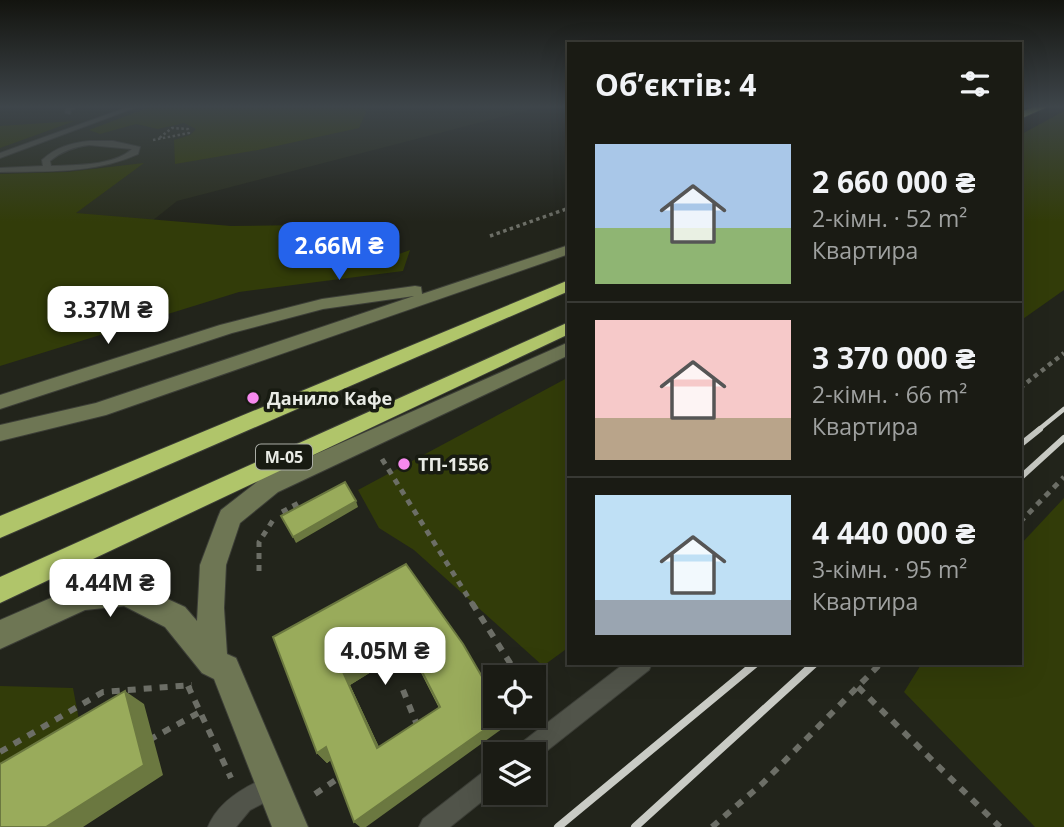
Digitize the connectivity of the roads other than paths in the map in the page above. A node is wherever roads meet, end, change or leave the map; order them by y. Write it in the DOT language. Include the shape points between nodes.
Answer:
graph roads {
  1 [pos="29,146"];
  2 [pos="84,146"];
  3 [pos="128,146"];
  4 [pos="0,156"];
  5 [pos="47,167"];
  6 [pos="0,170"];
  7 [pos="567,250"];
  8 [pos="462,285"];
  9 [pos="567,286"];
  10 [pos="567,328"];
  11 [pos="226,329"];
  12 [pos="567,349"];
  13 [pos="228,365"];
  14 [pos="53,385"];
  15 [pos="0,402"];
  16 [pos="48,423"];
  17 [pos="0,433"];
  18 [pos="0,527"];
  19 [pos="0,590"];
  20 [pos="0,635"];
  21 [pos="219,665"];
  22 [pos="639,665"];
  23 [pos="540,742"];
  24 [pos="273,786"];
  25 [pos="483,786"];
  26 [pos="220,827"];
  27 [pos="290,827"];
  28 [pos="431,827"];
  1 -- 4 [label="lane"];
  2 -- 5 [label="lane" via="54,153 46,160"];
  3 -- 5 [label="lane" via="136,147 135,152 104,164"];
  5 -- 6 [label="lane"];
  7 -- 8 [label="street"];
  8 -- 11 [label="street" via="322,304"];
  8 -- 13 [label="street"];
  9 -- 18 [label="highway, М-05"];
  10 -- 19 [label="highway, М-05"];
  11 -- 13 [label="street" via="237,338"];
  11 -- 14 [label="street"];
  12 -- 21 [label="street" via="270,485 230,517 213,565 210,608"];
  13 -- 16 [label="street"];
  14 -- 15 [label="street"];
  14 -- 16 [label="street" via="35,406 37,418"];
  16 -- 17 [label="street"];
  20 -- 21 [label="street" via="83,597 126,593 174,617"];
  21 -- 24 [label="street"];
  22 -- 23 [label="lane"];
  24 -- 26 [label="lane" via="242,802"];
  24 -- 27 [label="street"];
  25 -- 28 [label="lane"];
}
